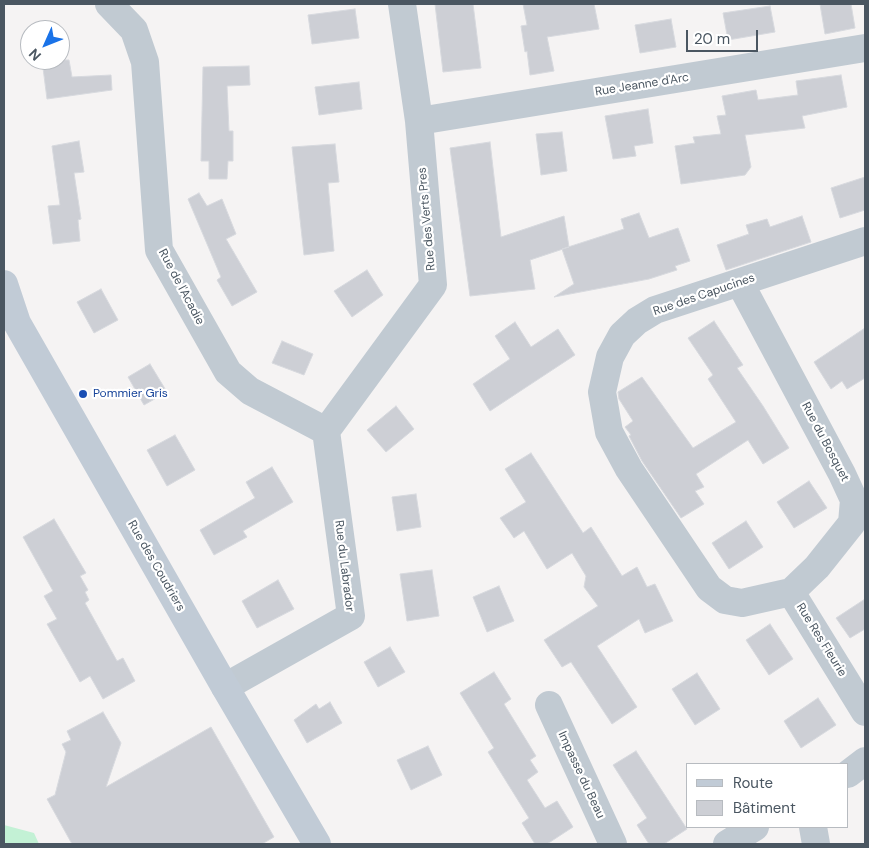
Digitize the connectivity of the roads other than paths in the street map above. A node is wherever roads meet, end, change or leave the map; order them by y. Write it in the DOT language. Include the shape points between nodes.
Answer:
graph roads {
  1 [pos="109,4"];
  2 [pos="402,4"];
  3 [pos="865,48"];
  4 [pos="419,121"];
  5 [pos="865,242"];
  6 [pos="740,283"];
  7 [pos="4,284"];
  8 [pos="10,328"];
  9 [pos="326,431"];
  10 [pos="709,588"];
  11 [pos="791,592"];
  12 [pos="225,687"];
  13 [pos="549,705"];
  14 [pos="865,712"];
  15 [pos="865,761"];
  16 [pos="849,773"];
  17 [pos="752,828"];
  18 [pos="813,828"];
  19 [pos="318,844"];
  20 [pos="613,844"];
  21 [pos="726,844"];
  22 [pos="816,844"];
  1 -- 9 [label="street, Rue de l'Acadie" via="134,30 145,62 159,250 228,372 250,391"];
  2 -- 4 [label="street, Rue des Verts Pres"];
  3 -- 4 [label="street, Rue Jeanne d'Arc"];
  4 -- 9 [label="street, Rue des Verts Pres" via="433,285"];
  5 -- 6 [label="street, Rue des Capucines"];
  6 -- 10 [label="street, Rue des Capucines" via="655,310 637,321 622,335 610,357 602,392 609,432 629,469"];
  6 -- 11 [label="street, Rue du Bosquet" via="854,500 852,523 818,567"];
  7 -- 8 [label="street, Rue des Coudriers"];
  8 -- 12 [label="street, Rue des Coudriers"];
  9 -- 12 [label="street, Rue du Labrador" via="352,616"];
  10 -- 11 [label="street, Rue Res Fleurie" via="725,600 742,603"];
  11 -- 14 [label="street, Rue Res Fleurie"];
  12 -- 19 [label="street, Rue des Coudriers"];
  13 -- 20 [label="street, Impasse du Beau"];
  15 -- 16 [label="street"];
  17 -- 21 [label="street"];
  18 -- 22 [label="street"];
}
